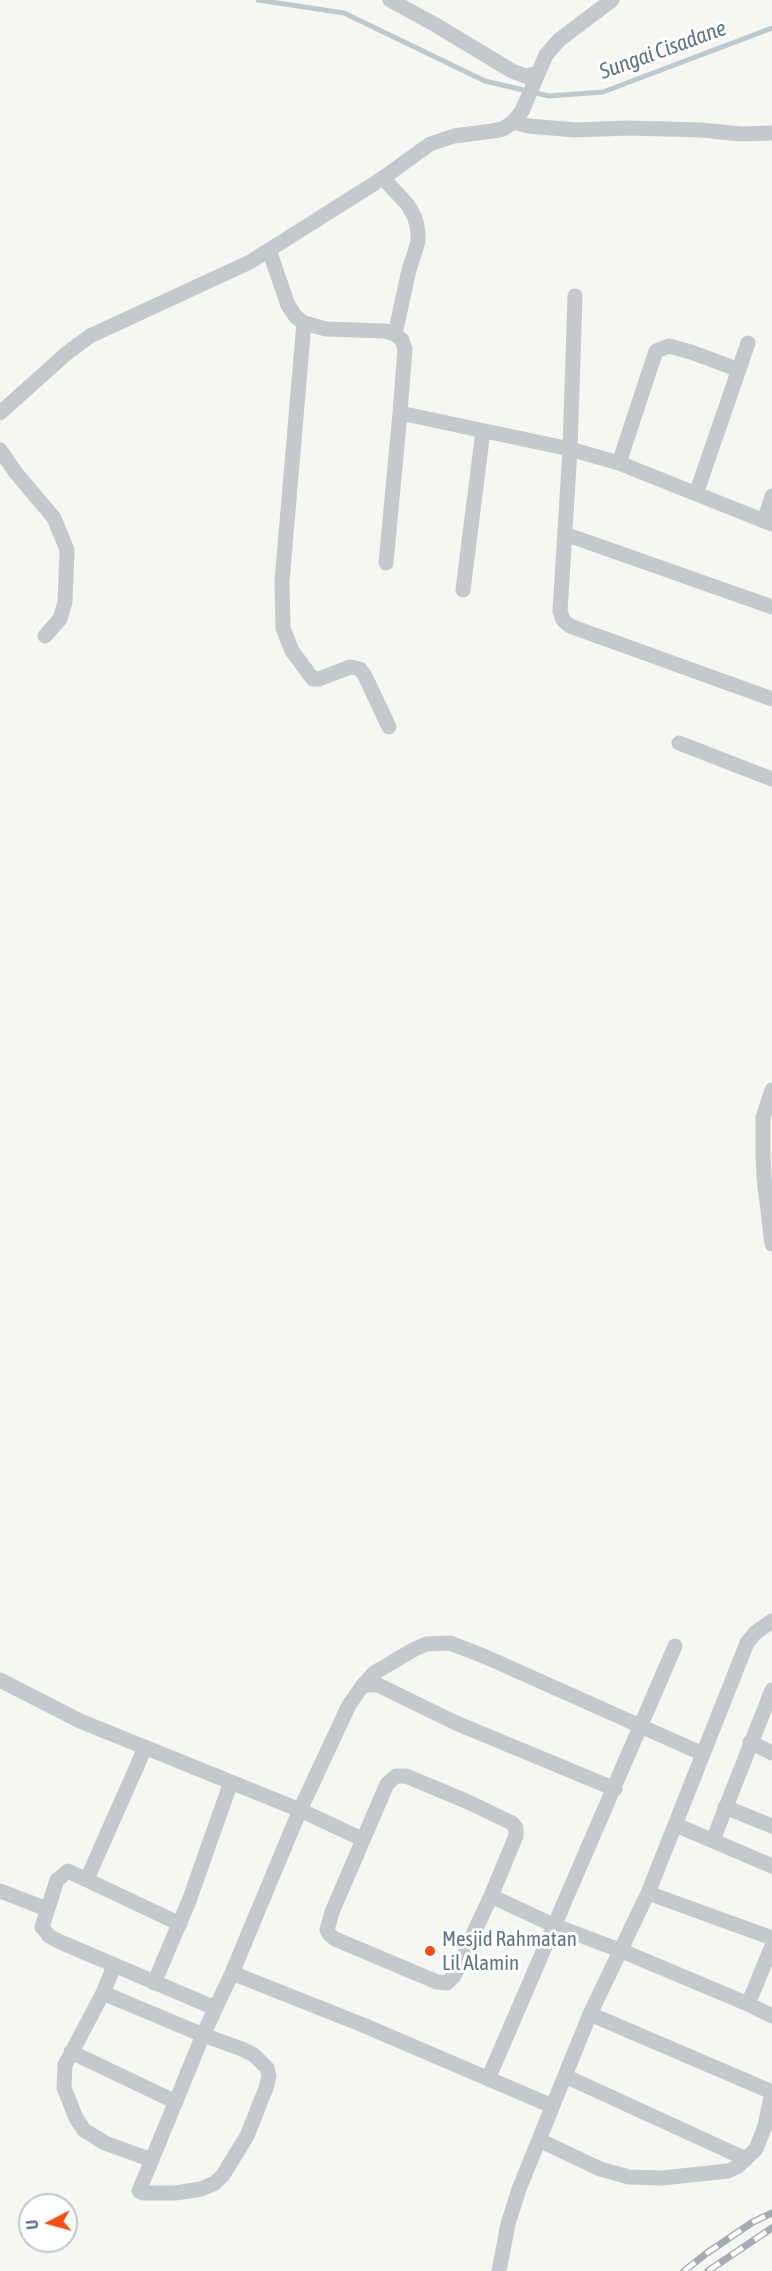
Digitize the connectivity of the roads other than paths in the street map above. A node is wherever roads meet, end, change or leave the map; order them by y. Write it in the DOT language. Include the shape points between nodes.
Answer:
graph roads {
  1 [pos="390,0"];
  2 [pos="612,0"];
  3 [pos="536,76"];
  4 [pos="517,117"];
  5 [pos="772,133"];
  6 [pos="382,178"];
  7 [pos="269,250"];
  8 [pos="575,296"];
  9 [pos="304,323"];
  10 [pos="395,334"];
  11 [pos="748,343"];
  12 [pos="739,370"];
  13 [pos="0,413"];
  14 [pos="400,413"];
  15 [pos="483,431"];
  16 [pos="570,449"];
  17 [pos="0,450"];
  18 [pos="618,463"];
  19 [pos="696,494"];
  20 [pos="772,496"];
  21 [pos="768,522"];
  22 [pos="565,534"];
  23 [pos="386,562"];
  24 [pos="463,590"];
  25 [pos="772,607"];
  26 [pos="45,636"];
  27 [pos="772,699"];
  28 [pos="389,727"];
  29 [pos="680,743"];
  30 [pos="772,779"];
  31 [pos="772,1090"];
  32 [pos="772,1244"];
  33 [pos="772,1621"];
  34 [pos="675,1646"];
  35 [pos="0,1680"];
  36 [pos="363,1685"];
  37 [pos="772,1690"];
  38 [pos="640,1725"];
  39 [pos="750,1742"];
  40 [pos="145,1748"];
  41 [pos="772,1753"];
  42 [pos="704,1754"];
  43 [pos="231,1782"];
  44 [pos="615,1789"];
  45 [pos="725,1807"];
  46 [pos="300,1810"];
  47 [pos="676,1825"];
  48 [pos="772,1826"];
  49 [pos="362,1839"];
  50 [pos="713,1840"];
  51 [pos="772,1866"];
  52 [pos="87,1879"];
  53 [pos="0,1891"];
  54 [pos="648,1893"];
  55 [pos="491,1896"];
  56 [pos="47,1910"];
  57 [pos="180,1924"];
  58 [pos="553,1925"];
  59 [pos="772,1938"];
  60 [pos="772,1946"];
  61 [pos="622,1951"];
  62 [pos="114,1966"];
  63 [pos="232,1972"];
  64 [pos="154,1983"];
  65 [pos="103,1993"];
  66 [pos="748,2004"];
  67 [pos="215,2008"];
  68 [pos="590,2014"];
  69 [pos="772,2016"];
  70 [pos="203,2035"];
  71 [pos="71,2052"];
  72 [pos="565,2076"];
  73 [pos="488,2079"];
  74 [pos="772,2092"];
  75 [pos="176,2102"];
  76 [pos="552,2106"];
  77 [pos="539,2140"];
  78 [pos="746,2159"];
  79 [pos="152,2160"];
  80 [pos="499,2271"];
  1 -- 3 [label="street" via="512,71"];
  2 -- 3 [label="street" via="559,40"];
  3 -- 4 [label="street"];
  4 -- 5 [label="street" via="529,126 575,130"];
  4 -- 6 [label="street" via="503,129 454,136 430,144"];
  6 -- 7 [label="street"];
  6 -- 10 [label="street" via="408,205 418,231"];
  7 -- 9 [label="street" via="288,304"];
  7 -- 13 [label="street" via="231,272 90,336"];
  8 -- 16 [label="street"];
  9 -- 10 [label="street" via="326,329"];
  9 -- 28 [label="street" via="282,581 283,628 292,651 313,679 350,667 360,669"];
  10 -- 14 [label="street" via="402,339 405,349"];
  11 -- 12 [label="street"];
  12 -- 18 [label="street" via="691,352 669,346 660,348 653,357"];
  12 -- 19 [label="street"];
  14 -- 15 [label="street"];
  14 -- 23 [label="street"];
  15 -- 16 [label="street"];
  15 -- 24 [label="street"];
  16 -- 18 [label="street"];
  16 -- 22 [label="street"];
  17 -- 26 [label="street" via="54,518 67,550 65,602 60,619"];
  18 -- 19 [label="street"];
  19 -- 21 [label="street"];
  20 -- 21 [label="street"];
  22 -- 25 [label="street"];
  22 -- 27 [label="street" via="562,620"];
  29 -- 30 [label="street"];
  31 -- 32 [label="street" via="763,1117 763,1153"];
  33 -- 42 [label="street" via="747,1643"];
  34 -- 38 [label="street"];
  35 -- 40 [label="street" via="80,1721"];
  36 -- 38 [label="street" via="413,1650 426,1644 450,1643"];
  36 -- 44 [label="street" via="378,1685 456,1723"];
  36 -- 46 [label="street" via="349,1705"];
  37 -- 39 [label="street"];
  38 -- 42 [label="street"];
  38 -- 44 [label="street"];
  39 -- 41 [label="street"];
  39 -- 45 [label="street"];
  40 -- 43 [label="street"];
  40 -- 52 [label="street"];
  42 -- 47 [label="street"];
  43 -- 46 [label="street"];
  43 -- 57 [label="street"];
  44 -- 58 [label="street"];
  45 -- 48 [label="street"];
  45 -- 50 [label="street"];
  46 -- 49 [label="street"];
  46 -- 63 [label="street"];
  47 -- 50 [label="street"];
  47 -- 54 [label="street"];
  49 -- 55 [label="street" via="387,1784 396,1776 406,1776 466,1801 516,1828"];
  49 -- 55 [label="street" via="328,1923 328,1932 335,1939 447,1983 454,1976"];
  50 -- 51 [label="street"];
  52 -- 56 [label="street" via="72,1871 64,1872 57,1880"];
  52 -- 57 [label="street"];
  53 -- 56 [label="street"];
  54 -- 59 [label="street"];
  54 -- 61 [label="street"];
  55 -- 58 [label="street"];
  56 -- 62 [label="street" via="42,1928 49,1936"];
  57 -- 64 [label="street"];
  58 -- 61 [label="street"];
  58 -- 73 [label="street"];
  60 -- 66 [label="street"];
  61 -- 66 [label="street"];
  61 -- 68 [label="street"];
  62 -- 64 [label="street"];
  62 -- 65 [label="street"];
  63 -- 67 [label="street"];
  63 -- 73 [label="street"];
  64 -- 67 [label="street"];
  65 -- 70 [label="street"];
  65 -- 71 [label="street"];
  66 -- 69 [label="street"];
  67 -- 70 [label="street"];
  68 -- 72 [label="street"];
  68 -- 74 [label="street"];
  70 -- 75 [label="street"];
  70 -- 79 [label="street" via="262,2061 268,2076 261,2103 247,2136 215,2183 188,2192 141,2193"];
  71 -- 75 [label="street"];
  71 -- 79 [label="street" via="65,2066 64,2088 84,2130 105,2143"];
  72 -- 76 [label="street"];
  72 -- 78 [label="street"];
  73 -- 76 [label="street"];
  74 -- 78 [label="street" via="762,2138"];
  75 -- 79 [label="street"];
  76 -- 77 [label="street"];
  77 -- 78 [label="street" via="600,2169 629,2177 717,2173 737,2167"];
  77 -- 80 [label="street" via="508,2224"];
}
